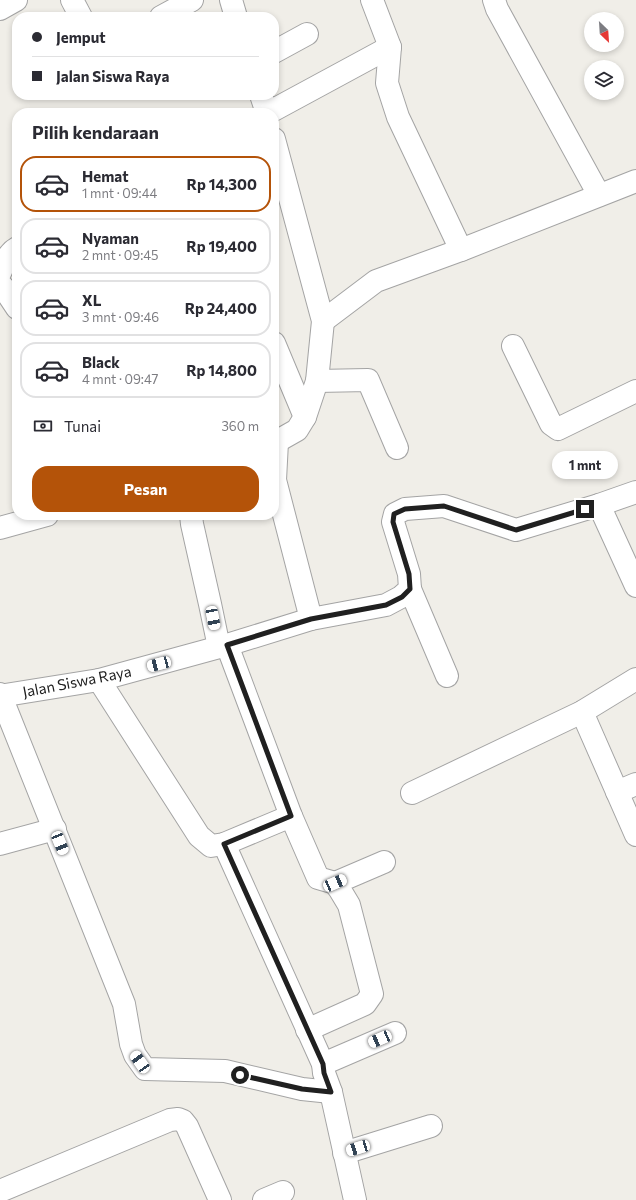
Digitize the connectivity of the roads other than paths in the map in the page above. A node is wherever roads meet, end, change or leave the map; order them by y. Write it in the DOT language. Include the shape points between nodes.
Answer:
graph roads {
  1 [pos="16,0"];
  2 [pos="72,0"];
  3 [pos="192,0"];
  4 [pos="231,0"];
  5 [pos="372,0"];
  6 [pos="494,0"];
  7 [pos="0,8"];
  8 [pos="78,12"];
  9 [pos="170,12"];
  10 [pos="235,12"];
  11 [pos="307,34"];
  12 [pos="390,47"];
  13 [pos="279,49"];
  14 [pos="277,108"];
  15 [pos="279,177"];
  16 [pos="635,183"];
  17 [pos="599,195"];
  18 [pos="283,207"];
  19 [pos="461,250"];
  20 [pos="12,252"];
  21 [pos="0,273"];
  22 [pos="0,286"];
  23 [pos="12,300"];
  24 [pos="323,321"];
  25 [pos="513,346"];
  26 [pos="279,355"];
  27 [pos="317,381"];
  28 [pos="636,391"];
  29 [pos="305,417"];
  30 [pos="279,441"];
  31 [pos="397,448"];
  32 [pos="636,492"];
  33 [pos="279,495"];
  34 [pos="599,505"];
  35 [pos="29,520"];
  36 [pos="192,520"];
  37 [pos="0,528"];
  38 [pos="636,586"];
  39 [pos="410,589"];
  40 [pos="311,619"];
  41 [pos="223,646"];
  42 [pos="447,676"];
  43 [pos="636,679"];
  44 [pos="99,680"];
  45 [pos="0,695"];
  46 [pos="582,712"];
  47 [pos="626,788"];
  48 [pos="412,793"];
  49 [pos="291,816"];
  50 [pos="55,829"];
  51 [pos="636,835"];
  52 [pos="0,844"];
  53 [pos="224,844"];
  54 [pos="384,862"];
  55 [pos="335,883"];
  56 [pos="307,1030"];
  57 [pos="395,1033"];
  58 [pos="323,1064"];
  59 [pos="331,1092"];
  60 [pos="431,1126"];
  61 [pos="344,1153"];
  62 [pos="0,1191"];
  63 [pos="220,1200"];
  64 [pos="355,1200"];
  1 -- 7 [label="street"];
  2 -- 8 [label="street"];
  3 -- 9 [label="street"];
  4 -- 10 [label="street"];
  5 -- 12 [label="street"];
  6 -- 17 [label="street"];
  11 -- 13 [label="street"];
  12 -- 14 [label="street"];
  12 -- 19 [label="street" via="387,83 398,117"];
  15 -- 18 [label="street"];
  16 -- 17 [label="street"];
  17 -- 19 [label="street"];
  18 -- 24 [label="street"];
  19 -- 24 [label="street" via="376,281"];
  20 -- 21 [label="street"];
  22 -- 23 [label="street"];
  24 -- 27 [label="street"];
  25 -- 28 [label="street" via="551,424 558,429"];
  26 -- 29 [label="street"];
  27 -- 29 [label="street"];
  27 -- 31 [label="street" via="368,380"];
  29 -- 30 [label="street" via="297,430"];
  32 -- 34 [label="street"];
  33 -- 40 [label="street"];
  34 -- 38 [label="street"];
  34 -- 39 [label="street" via="516,530 444,506 405,509 394,514 393,522 409,574"];
  35 -- 37 [label="street"];
  36 -- 41 [label="street" via="210,604"];
  39 -- 40 [label="street, Jalan Siswa Raya" via="402,597 386,605"];
  39 -- 42 [label="street"];
  40 -- 41 [label="street, Jalan Siswa Raya"];
  41 -- 44 [label="street, Jalan Siswa Raya"];
  41 -- 49 [label="street"];
  43 -- 46 [label="street"];
  44 -- 45 [label="street, Jalan Siswa Raya"];
  44 -- 53 [label="street" via="199,836 211,846"];
  45 -- 50 [label="street"];
  46 -- 47 [label="street"];
  46 -- 48 [label="street"];
  47 -- 51 [label="street"];
  49 -- 53 [label="street"];
  49 -- 55 [label="street" via="318,878"];
  50 -- 52 [label="street"];
  50 -- 59 [label="street" via="124,1004 131,1044 145,1069 225,1071 302,1089"];
  53 -- 56 [label="street"];
  54 -- 55 [label="street"];
  55 -- 56 [label="street" via="349,905 372,994 365,1004"];
  56 -- 58 [label="street"];
  57 -- 58 [label="street"];
  58 -- 59 [label="street"];
  59 -- 61 [label="street"];
  60 -- 61 [label="street"];
  61 -- 64 [label="street"];
  62 -- 63 [label="street" via="170,1120 178,1119 187,1126"];
}
